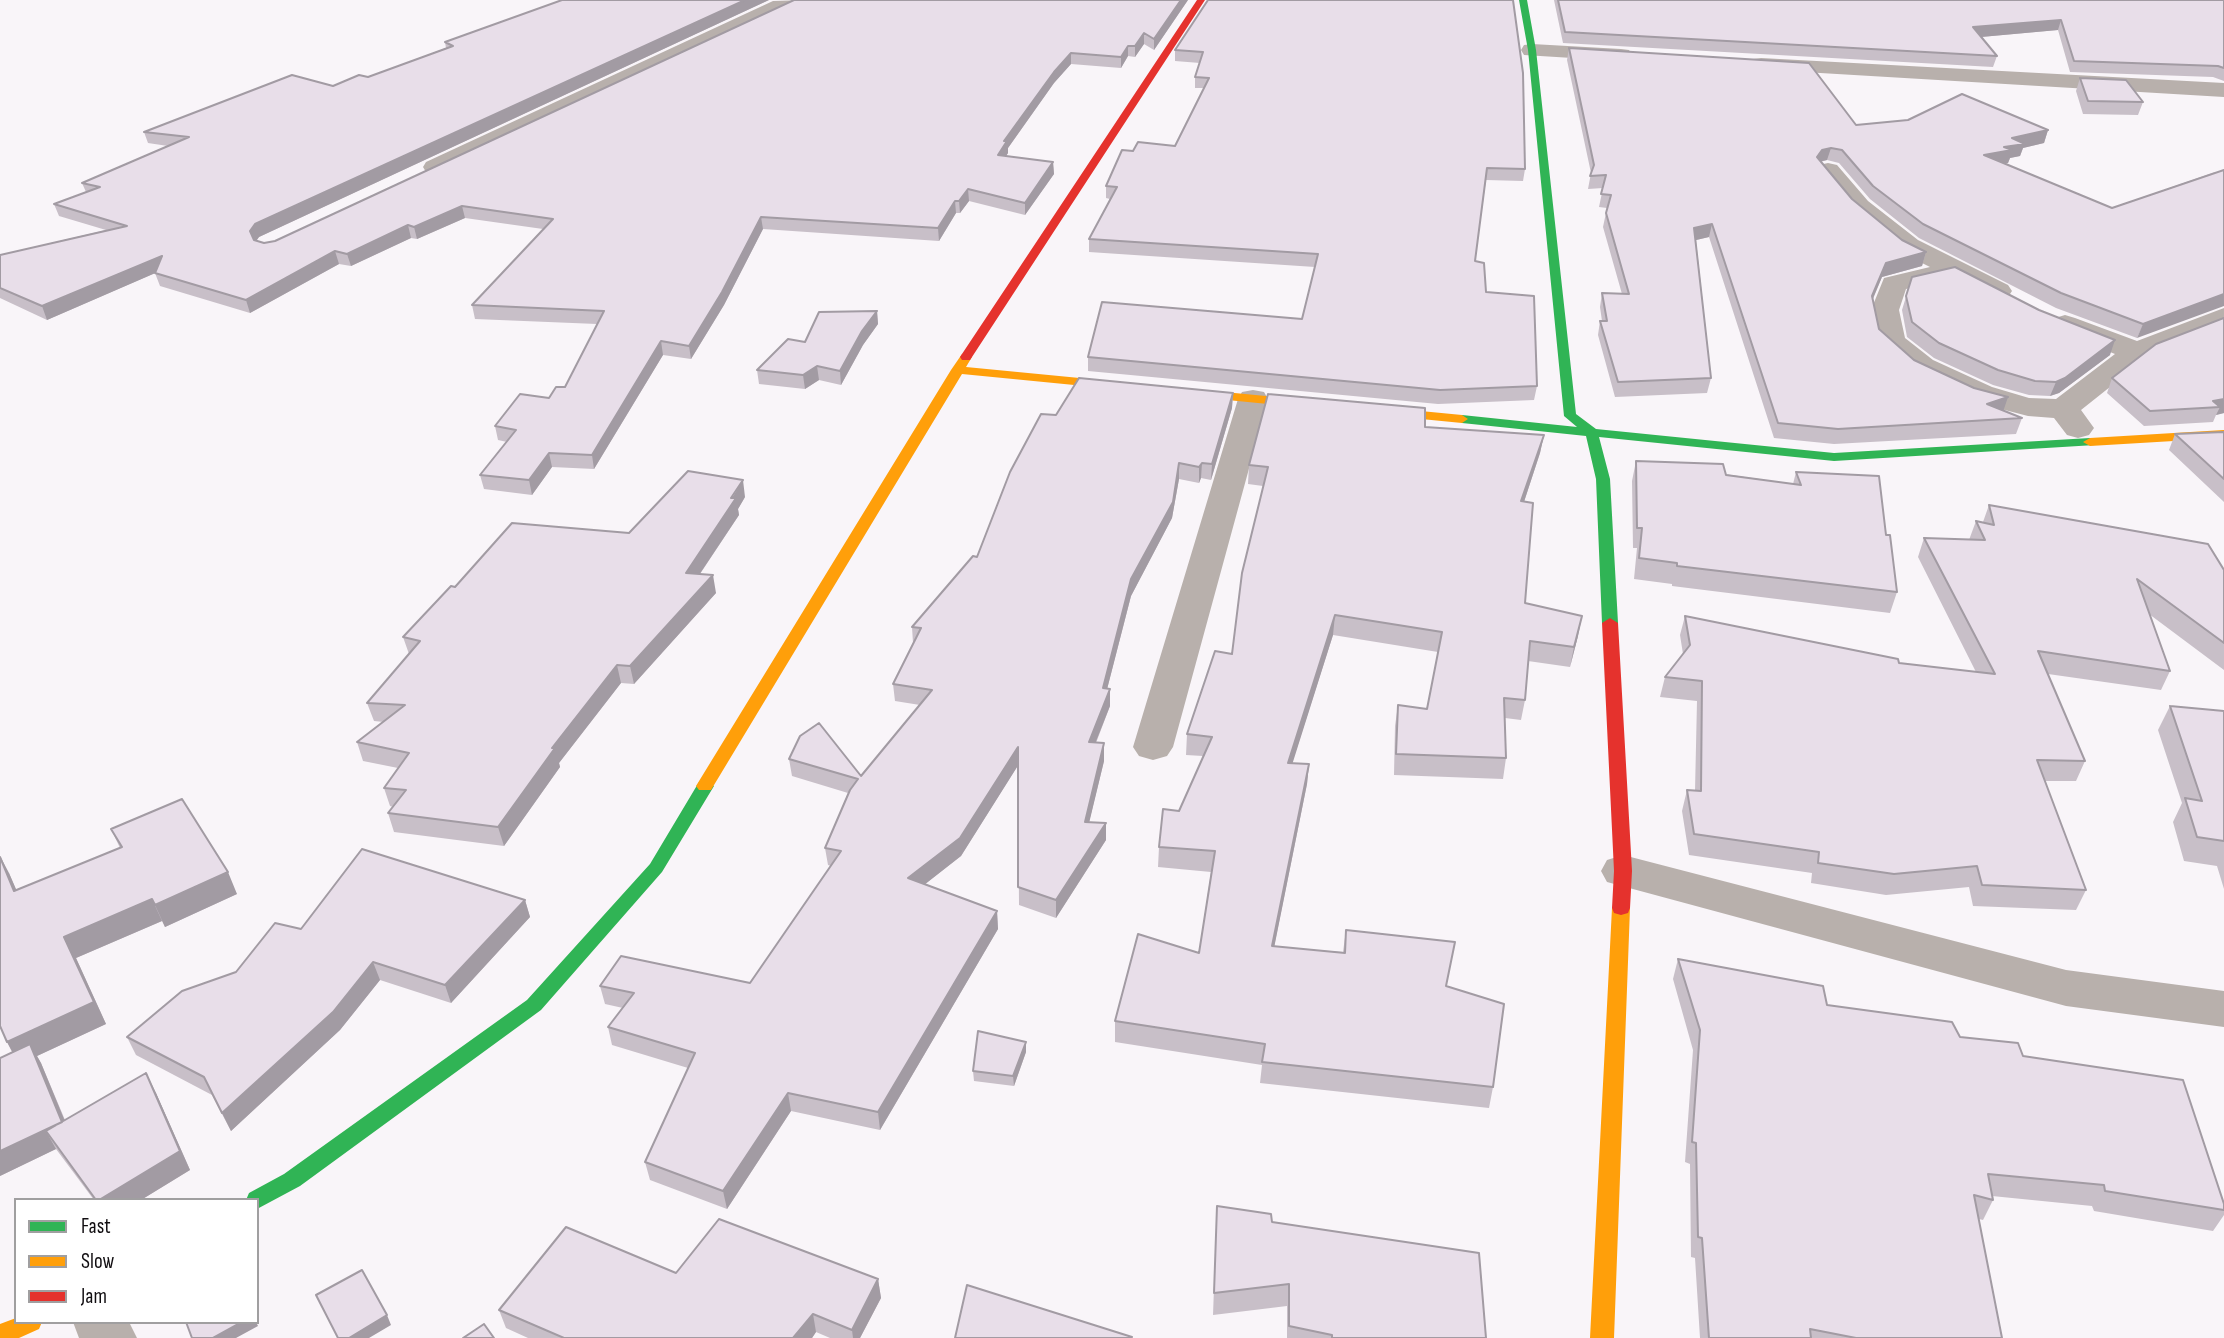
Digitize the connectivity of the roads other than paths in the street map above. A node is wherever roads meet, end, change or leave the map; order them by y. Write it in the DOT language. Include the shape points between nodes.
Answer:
graph roads {
  1 [pos="795,0"];
  2 [pos="1201,0"];
  3 [pos="1523,0"];
  4 [pos="1532,50"];
  5 [pos="1643,57"];
  6 [pos="1740,63"];
  7 [pos="2224,90"];
  8 [pos="1828,170"];
  9 [pos="415,176"];
  10 [pos="1955,268"];
  11 [pos="2224,317"];
  12 [pos="2139,350"];
  13 [pos="957,370"];
  14 [pos="1252,398"];
  15 [pos="2063,409"];
  16 [pos="1591,431"];
  17 [pos="2224,433"];
  18 [pos="2087,441"];
  19 [pos="1153,747"];
  20 [pos="1623,871"];
  21 [pos="2224,1009"];
  22 [pos="259,1199"];
  23 [pos="26,1324"];
  24 [pos="0,1335"];
  25 [pos="1602,1338"];
  1 -- 9 [label="street"];
  2 -- 13 [label="street"];
  3 -- 4 [label="street"];
  4 -- 5 [label="street"];
  4 -- 16 [label="street" via="1570,416"];
  6 -- 7 [label="street"];
  8 -- 10 [label="street" via="1859,205 1909,246"];
  10 -- 12 [label="street" via="2034,310 2116,345"];
  10 -- 15 [label="street" via="1894,284 1885,310 1891,341 1922,366 1982,394 2028,407"];
  11 -- 12 [label="street"];
  12 -- 15 [label="street"];
  13 -- 14 [label="street"];
  13 -- 22 [label="street" via="656,867 534,1004 292,1180"];
  14 -- 16 [label="street"];
  14 -- 19 [label="street"];
  15 -- 18 [label="street"];
  16 -- 18 [label="street" via="1834,457"];
  16 -- 20 [label="street" via="1603,479"];
  17 -- 18 [label="street"];
  20 -- 21 [label="street" via="2066,989"];
  20 -- 25 [label="street"];
  23 -- 24 [label="street"];
}
